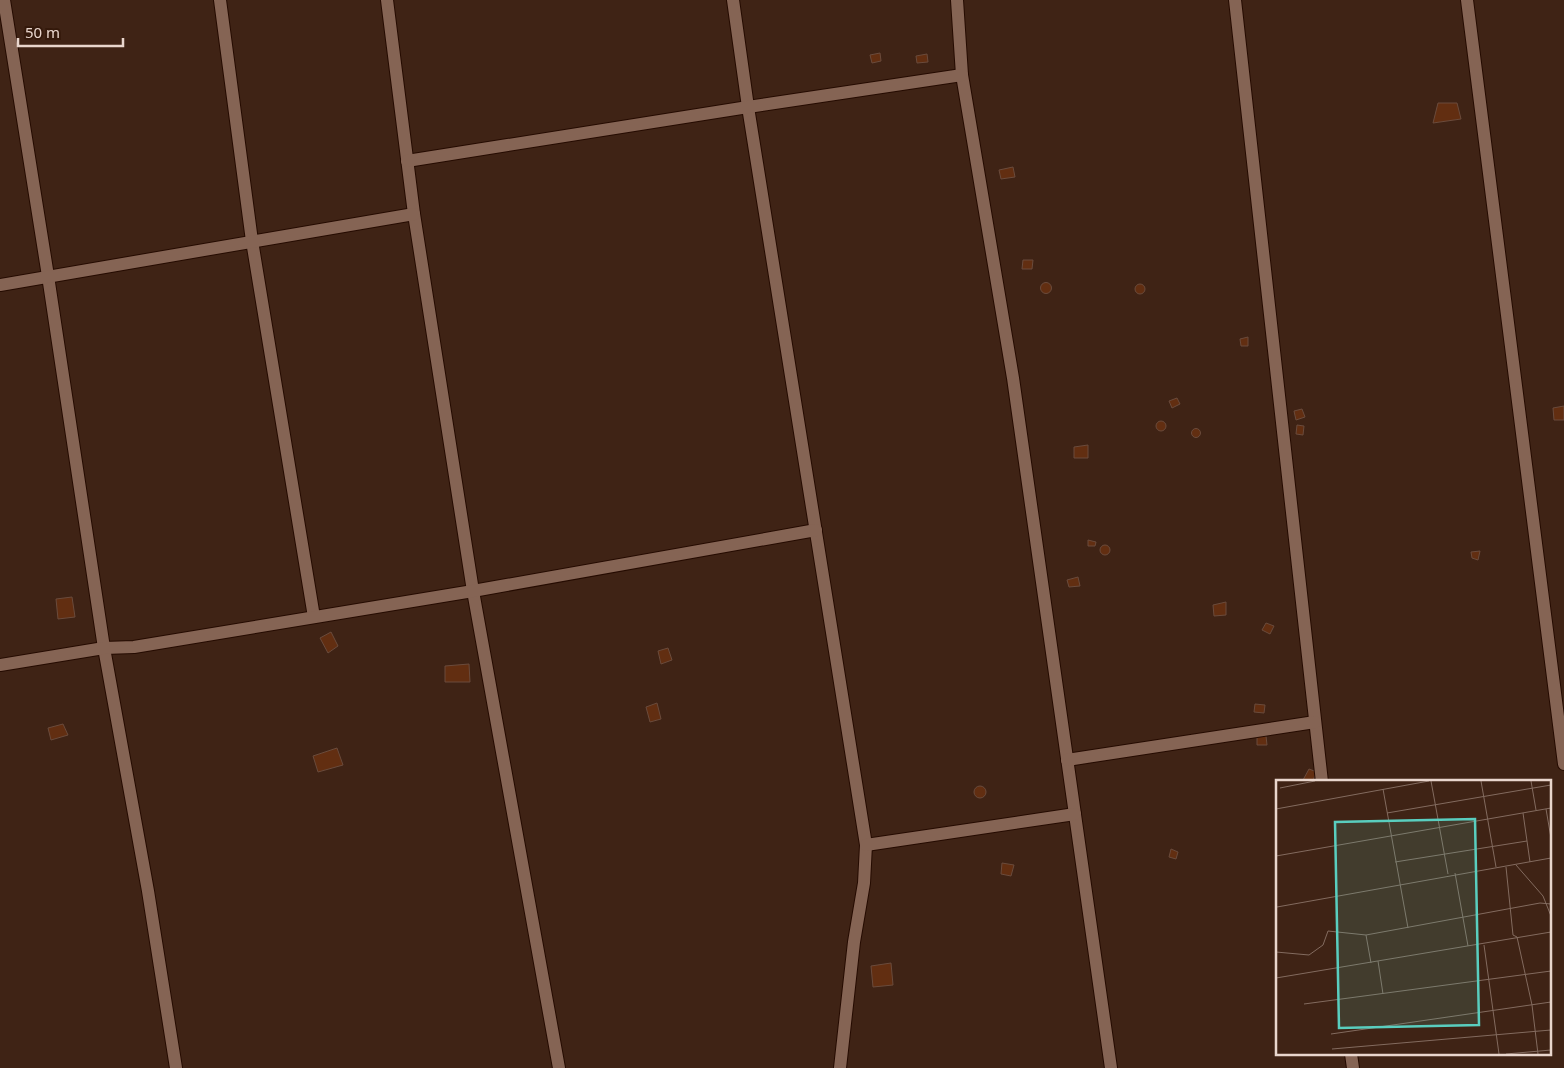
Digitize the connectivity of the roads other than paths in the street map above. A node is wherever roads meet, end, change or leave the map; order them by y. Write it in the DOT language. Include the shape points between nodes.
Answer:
graph roads {
  1 [pos="4,0"];
  2 [pos="220,0"];
  3 [pos="387,0"];
  4 [pos="733,0"];
  5 [pos="957,0"];
  6 [pos="1236,0"];
  7 [pos="1467,0"];
  8 [pos="962,75"];
  9 [pos="748,107"];
  10 [pos="408,161"];
  11 [pos="414,214"];
  12 [pos="252,241"];
  13 [pos="48,276"];
  14 [pos="0,285"];
  15 [pos="816,530"];
  16 [pos="473,591"];
  17 [pos="314,617"];
  18 [pos="104,648"];
  19 [pos="0,665"];
  20 [pos="1315,722"];
  21 [pos="1067,760"];
  22 [pos="1564,764"];
  23 [pos="1322,780"];
  24 [pos="1074,814"];
  25 [pos="866,845"];
  26 [pos="176,1068"];
  27 [pos="559,1068"];
  28 [pos="840,1068"];
  29 [pos="1111,1068"];
  1 -- 13 [label="street"];
  2 -- 12 [label="street"];
  3 -- 10 [label="street"];
  4 -- 9 [label="street"];
  5 -- 8 [label="street"];
  6 -- 20 [label="street"];
  7 -- 22 [label="street"];
  8 -- 9 [label="street"];
  8 -- 21 [label="street" via="1013,378"];
  9 -- 10 [label="street"];
  9 -- 15 [label="street"];
  10 -- 11 [label="street"];
  11 -- 12 [label="street"];
  11 -- 16 [label="street"];
  12 -- 13 [label="street"];
  12 -- 17 [label="street"];
  13 -- 14 [label="street"];
  13 -- 18 [label="street"];
  15 -- 16 [label="street"];
  15 -- 25 [label="street"];
  16 -- 17 [label="street"];
  16 -- 27 [label="street"];
  17 -- 18 [label="street" via="134,647"];
  18 -- 19 [label="street"];
  18 -- 26 [label="street"];
  20 -- 21 [label="street"];
  20 -- 23 [label="street"];
  21 -- 24 [label="street"];
  24 -- 25 [label="street"];
  24 -- 29 [label="street"];
  25 -- 28 [label="street"];
}
